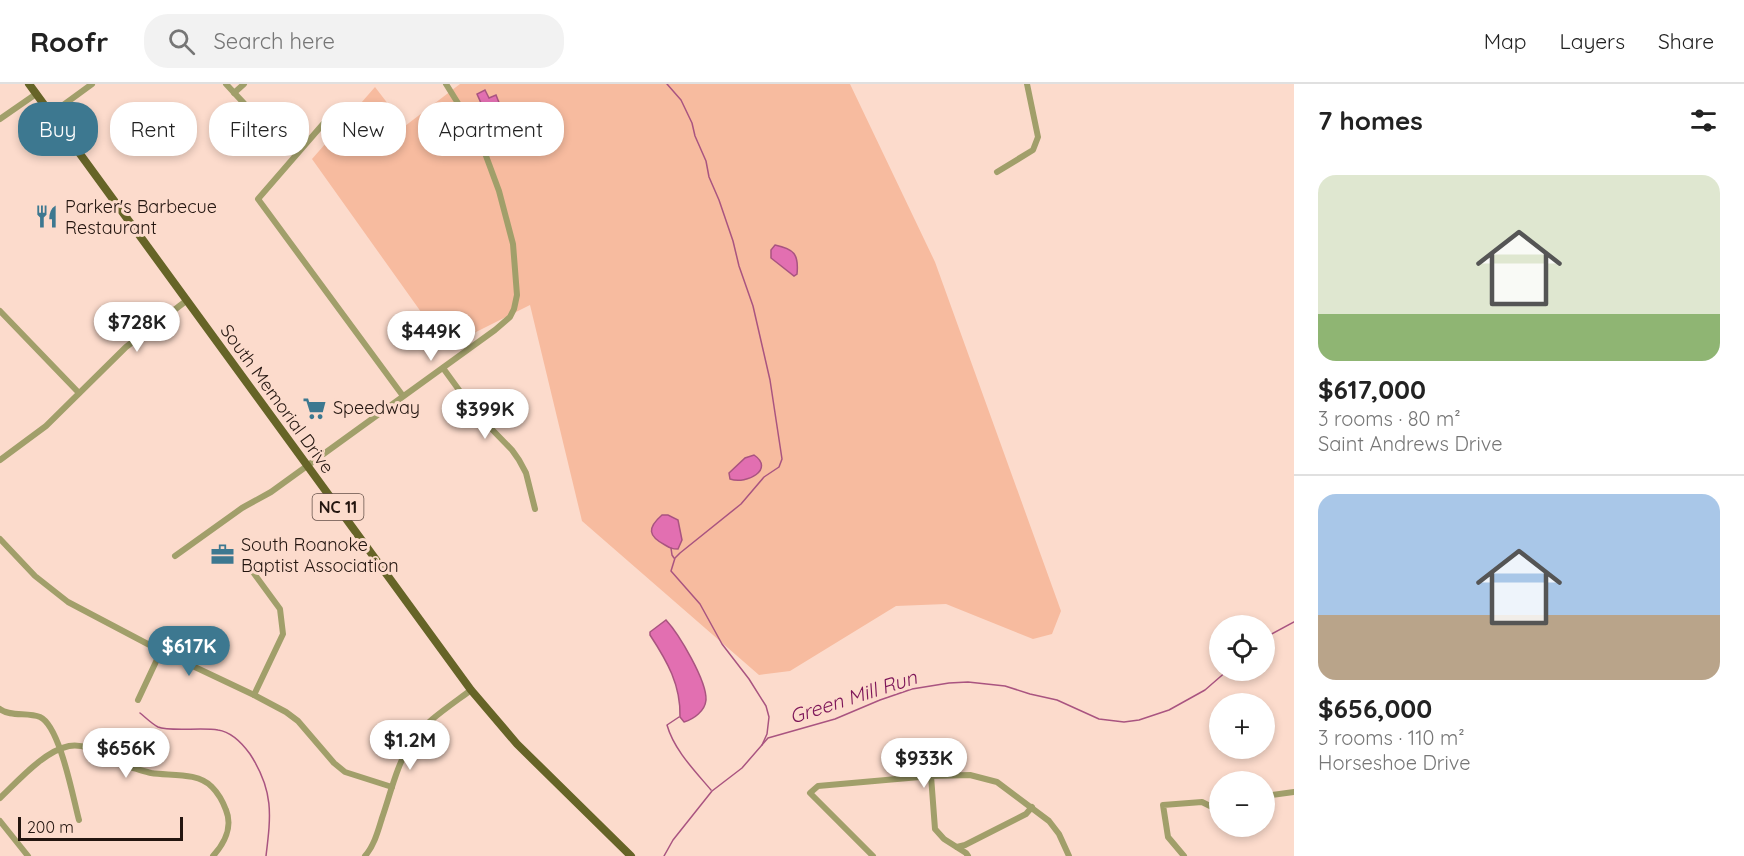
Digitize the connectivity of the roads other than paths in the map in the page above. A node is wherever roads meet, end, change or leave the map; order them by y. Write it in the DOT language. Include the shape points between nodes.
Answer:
graph roads {
  1 [pos="29,84"];
  2 [pos="92,84"];
  3 [pos="226,84"];
  4 [pos="244,84"];
  5 [pos="446,84"];
  6 [pos="1027,84"];
  7 [pos="234,93"];
  8 [pos="36,94"];
  9 [pos="42,102"];
  10 [pos="67,102"];
  11 [pos="242,102"];
  12 [pos="0,119"];
  13 [pos="321,126"];
  14 [pos="81,156"];
  15 [pos="997,172"];
  16 [pos="186,301"];
  17 [pos="0,311"];
  18 [pos="443,368"];
  19 [pos="79,393"];
  20 [pos="403,396"];
  21 [pos="0,460"];
  22 [pos="308,466"];
  23 [pos="535,509"];
  24 [pos="0,539"];
  25 [pos="175,556"];
  26 [pos="250,568"];
  27 [pos="161,651"];
  28 [pos="471,690"];
  29 [pos="254,694"];
  30 [pos="138,700"];
  31 [pos="0,709"];
  32 [pos="60,749"];
  33 [pos="931,776"];
  34 [pos="392,787"];
  35 [pos="1294,792"];
  36 [pos="1275,795"];
  37 [pos="0,798"];
  38 [pos="1209,806"];
  39 [pos="1032,807"];
  40 [pos="0,820"];
  41 [pos="79,820"];
  42 [pos="956,847"];
  43 [pos="28,856"];
  44 [pos="213,856"];
  45 [pos="365,856"];
  46 [pos="630,856"];
  47 [pos="873,856"];
  48 [pos="968,856"];
  49 [pos="1069,856"];
  50 [pos="1184,856"];
  1 -- 8 [label="main road, South Memorial Drive / NC 11"];
  2 -- 10 [label="street"];
  3 -- 7 [label="street"];
  4 -- 7 [label="street"];
  5 -- 18 [label="street" via="474,128 490,165 513,244 517,295 514,309 504,323"];
  6 -- 15 [label="street" via="1038,137 1033,150"];
  7 -- 11 [label="street"];
  8 -- 9 [label="main road, South Memorial Drive / NC 11"];
  8 -- 12 [label="street"];
  13 -- 20 [label="street" via="258,199"];
  14 -- 16 [label="main road, South Memorial Drive / NC 11"];
  16 -- 19 [label="street" via="126,347"];
  16 -- 22 [label="main road, South Memorial Drive / NC 11"];
  17 -- 19 [label="street"];
  18 -- 20 [label="street"];
  18 -- 23 [label="street" via="475,412 519,460"];
  19 -- 21 [label="street" via="46,426"];
  20 -- 22 [label="street"];
  22 -- 25 [label="street" via="242,507"];
  22 -- 28 [label="main road, South Memorial Drive / NC 11"];
  24 -- 27 [label="street" via="35,576 68,602"];
  26 -- 29 [label="street" via="280,609 282,634"];
  27 -- 29 [label="street"];
  27 -- 30 [label="street"];
  28 -- 34 [label="street" via="413,738"];
  28 -- 46 [label="main road, South Memorial Drive / NC 11" via="517,744"];
  29 -- 34 [label="street" via="298,721 345,772"];
  31 -- 32 [label="street" via="42,718 52,727"];
  32 -- 37 [label="street" via="38,763"];
  32 -- 41 [label="street"];
  32 -- 44 [label="street" via="85,746 127,766 202,780 212,786 228,815 229,829"];
  33 -- 39 [label="street" via="970,775 997,782"];
  33 -- 42 [label="street" via="935,829"];
  33 -- 47 [label="street" via="818,786 810,793"];
  34 -- 45 [label="street" via="379,829"];
  35 -- 36 [label="street"];
  38 -- 50 [label="street" via="1202,802 1163,805 1168,837"];
  39 -- 42 [label="street" via="1026,814"];
  39 -- 49 [label="street" via="1059,834"];
  40 -- 43 [label="street"];
  42 -- 48 [label="street"];
}
